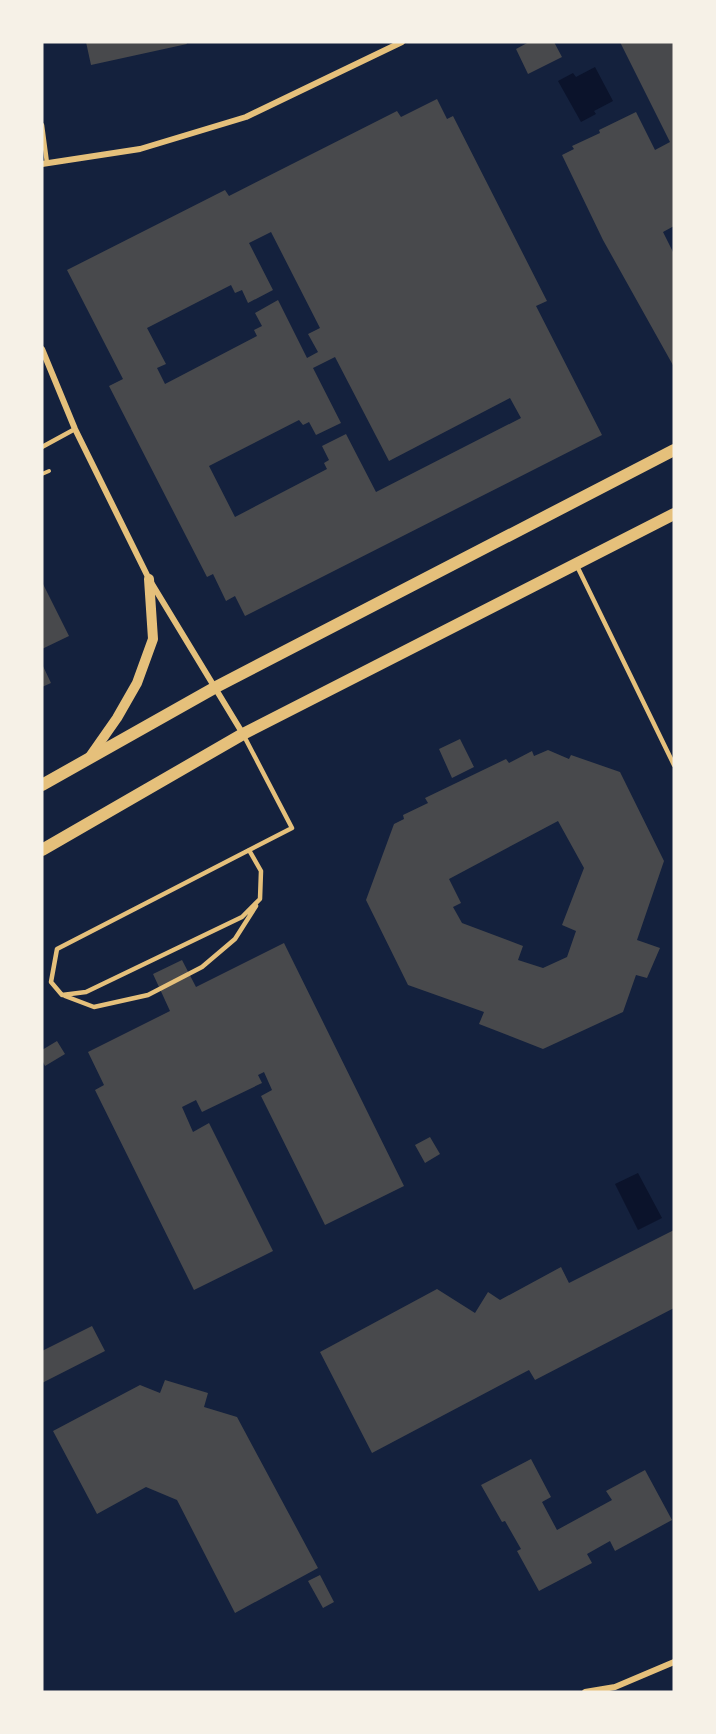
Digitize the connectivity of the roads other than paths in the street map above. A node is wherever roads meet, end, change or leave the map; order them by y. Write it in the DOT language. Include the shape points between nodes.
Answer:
graph roads {
  1 [pos="402,42"];
  2 [pos="42,125"];
  3 [pos="45,163"];
  4 [pos="42,349"];
  5 [pos="75,429"];
  6 [pos="42,447"];
  7 [pos="674,450"];
  8 [pos="674,513"];
  9 [pos="576,564"];
  10 [pos="150,579"];
  11 [pos="216,687"];
  12 [pos="243,734"];
  13 [pos="89,758"];
  14 [pos="674,765"];
  15 [pos="42,785"];
  16 [pos="42,850"];
  17 [pos="249,850"];
  18 [pos="260,899"];
  19 [pos="62,995"];
  20 [pos="674,1662"];
  21 [pos="585,1692"];
  1 -- 3 [label="street" via="246,117 140,148"];
  2 -- 3 [label="lane"];
  4 -- 5 [label="street"];
  5 -- 6 [label="lane"];
  5 -- 10 [label="street"];
  7 -- 11 [label="main road"];
  8 -- 9 [label="main road"];
  9 -- 12 [label="main road"];
  9 -- 14 [label="lane"];
  10 -- 11 [label="street"];
  10 -- 13 [label="street" via="153,639 137,683"];
  11 -- 12 [label="street"];
  11 -- 13 [label="main road"];
  12 -- 16 [label="main road"];
  12 -- 17 [label="lane" via="292,828"];
  13 -- 15 [label="main road"];
  17 -- 18 [label="lane" via="261,871"];
  17 -- 19 [label="lane" via="57,949 51,982"];
  18 -- 19 [label="lane" via="242,916 86,992"];
  18 -- 19 [label="lane" via="235,939 202,967 148,994 94,1007"];
  20 -- 21 [label="street" via="615,1687"];
}
